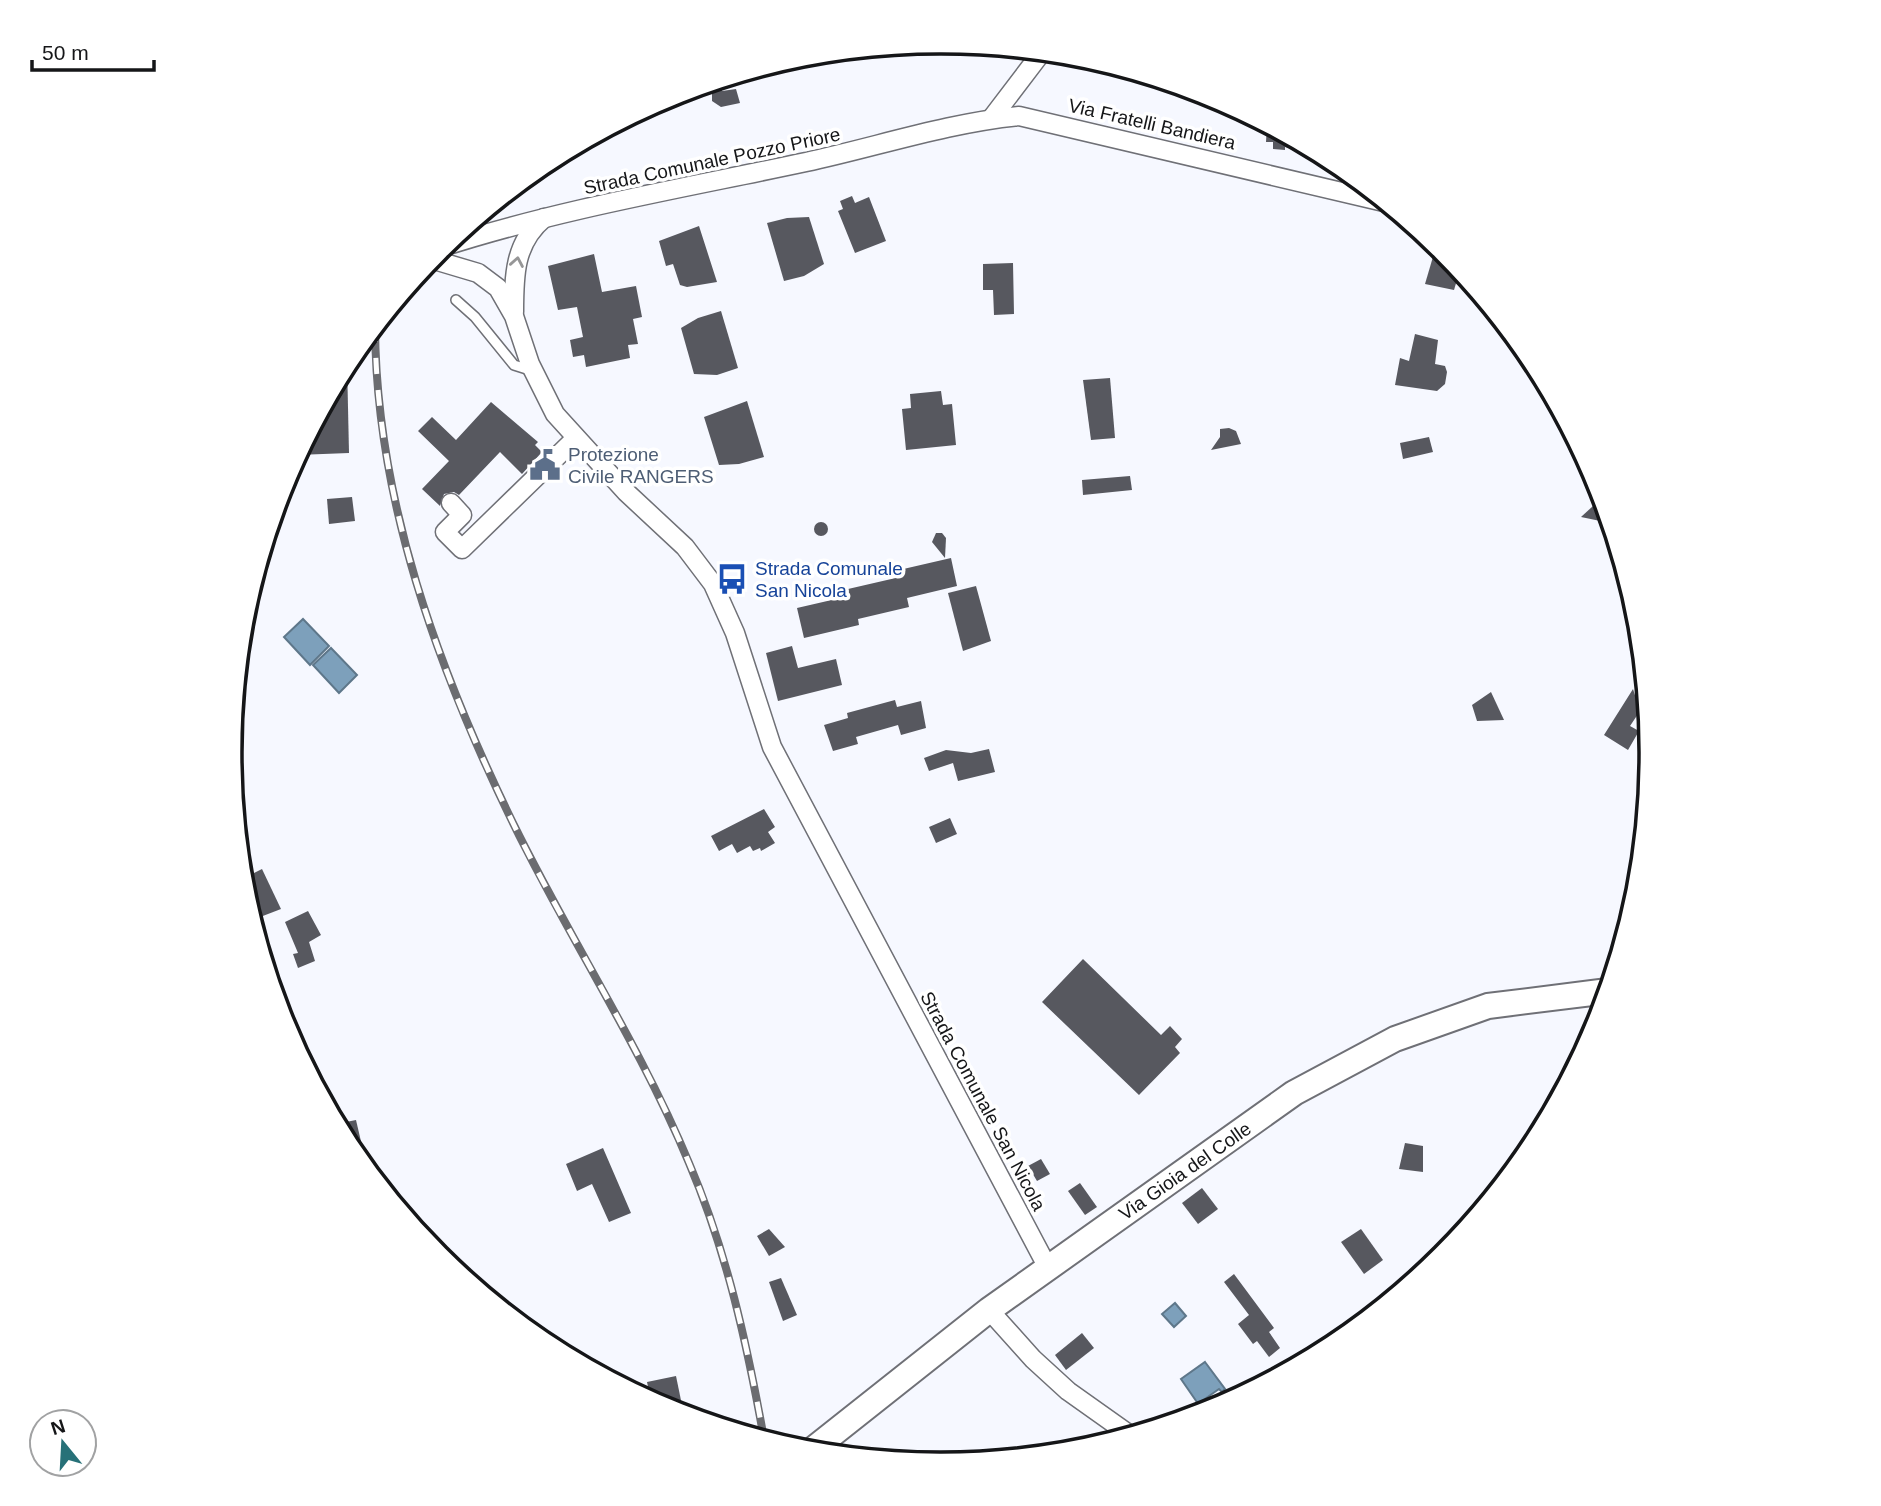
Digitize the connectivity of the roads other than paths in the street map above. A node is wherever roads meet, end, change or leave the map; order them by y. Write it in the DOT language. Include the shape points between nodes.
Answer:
graph roads {
  1 [pos="1035,61"];
  2 [pos="991,119"];
  3 [pos="1363,197"];
  4 [pos="544,218"];
  5 [pos="470,237"];
  6 [pos="444,261"];
  7 [pos="464,267"];
  8 [pos="456,300"];
  9 [pos="514,316"];
  10 [pos="533,371"];
  11 [pos="576,438"];
  12 [pos="452,503"];
  13 [pos="1596,992"];
  14 [pos="1048,1269"];
  15 [pos="989,1310"];
  16 [pos="1120,1428"];
  17 [pos="823,1441"];
  1 -- 2 [label="street"];
  2 -- 3 [label="street, Via Fratelli Bandiera" via="1019,116"];
  2 -- 4 [label="street, Strada Comunale Pozzo Priore"];
  4 -- 5 [label="street, Strada Comunale Pozzo Priore"];
  9 -- 4 [label="street, one-way" via="519,250"];
  5 -- 7 [label="street"];
  6 -- 7 [label="street"];
  7 -- 9 [label="street" via="498,288"];
  8 -- 10 [label="lane" via="514,365"];
  9 -- 10 [label="street, Strada Comunale San Nicola"];
  10 -- 11 [label="street, Strada Comunale San Nicola" via="555,414"];
  11 -- 12 [label="street" via="462,549 445,532 462,515"];
  11 -- 14 [label="street, Strada Comunale San Nicola" via="685,547 713,583 736,633 772,747"];
  13 -- 14 [label="main road, Via Gioia del Colle" via="1488,1006 1395,1039 1294,1093"];
  14 -- 15 [label="main road, Via Gioia del Colle"];
  15 -- 16 [label="street" via="1068,1391"];
  15 -- 17 [label="main road, Via Gioia del Colle"];
}
